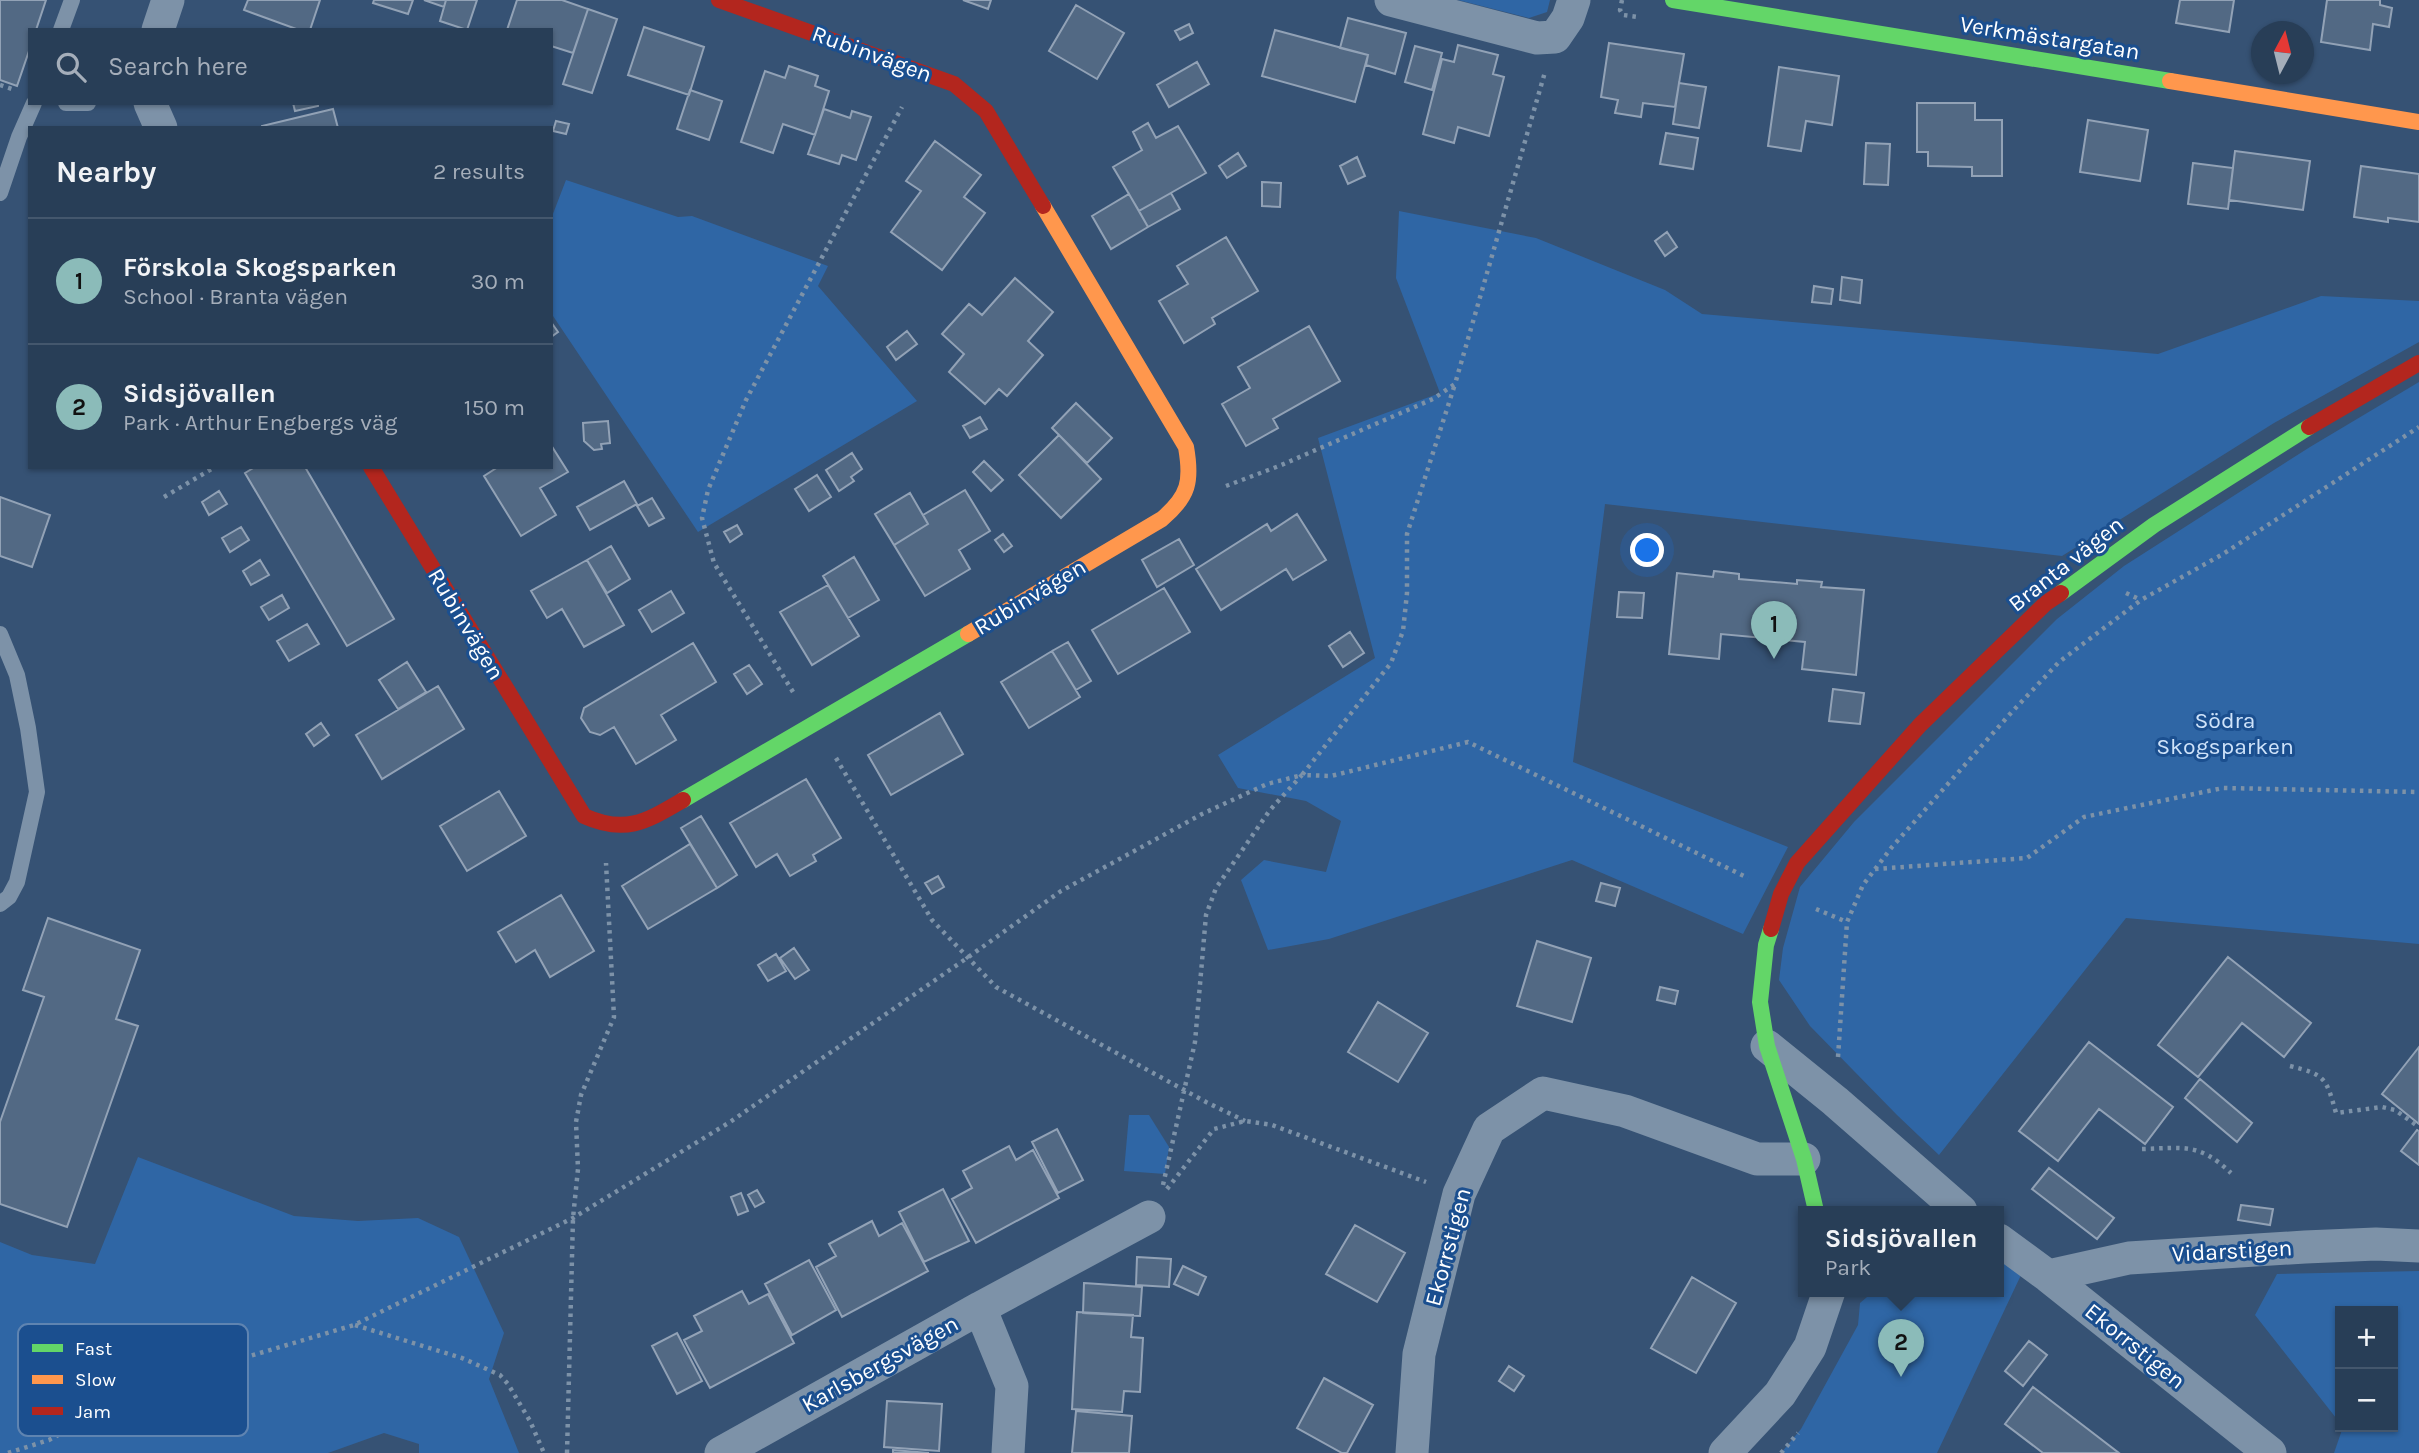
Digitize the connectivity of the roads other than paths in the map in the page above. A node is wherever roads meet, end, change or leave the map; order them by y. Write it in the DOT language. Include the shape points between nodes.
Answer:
graph roads {
  1 [pos="72,0"];
  2 [pos="168,0"];
  3 [pos="719,0"];
  4 [pos="1391,0"];
  5 [pos="1574,0"];
  6 [pos="1673,0"];
  7 [pos="62,28"];
  8 [pos="159,28"];
  9 [pos="33,105"];
  10 [pos="151,105"];
  11 [pos="2419,122"];
  12 [pos="160,126"];
  13 [pos="0,193"];
  14 [pos="2419,363"];
  15 [pos="372,469"];
  16 [pos="0,634"];
  17 [pos="0,904"];
  18 [pos="1767,1046"];
  19 [pos="1804,1159"];
  20 [pos="1815,1206"];
  21 [pos="1955,1206"];
  22 [pos="1154,1208"];
  23 [pos="2004,1244"];
  24 [pos="2419,1245"];
  25 [pos="2048,1276"];
  26 [pos="1827,1297"];
  27 [pos="980,1308"];
  28 [pos="722,1453"];
  29 [pos="1008,1453"];
  30 [pos="1412,1453"];
  31 [pos="1725,1453"];
  32 [pos="2270,1453"];
  1 -- 7 [label="lane"];
  2 -- 8 [label="street"];
  3 -- 15 [label="street, Rubinvägen" via="954,84 986,111 1186,447 1190,467 1181,503 1162,519 648,820 630,826 604,826 584,816"];
  4 -- 5 [label="street" via="1537,38 1555,37"];
  6 -- 11 [label="street, Verkmästargatan"];
  9 -- 13 [label="lane"];
  10 -- 12 [label="street"];
  14 -- 18 [label="street, Branta vägen" via="2154,525 2046,603 1920,725 1797,863 1781,894 1766,945 1759,1002"];
  16 -- 17 [label="lane" via="17,675 37,792 17,882"];
  18 -- 19 [label="street, Branta vägen"];
  18 -- 21 [label="street"];
  19 -- 20 [label="street, Branta vägen"];
  19 -- 30 [label="street, Ekorrstigen" via="1757,1160 1625,1111 1543,1093 1489,1129 1459,1194 1419,1354"];
  22 -- 27 [label="street"];
  23 -- 25 [label="street, Ekorrstigen"];
  24 -- 25 [label="street, Vidarstigen" via="2129,1258"];
  25 -- 32 [label="street, Ekorrstigen"];
  26 -- 31 [label="street" via="1810,1347 1780,1394"];
  27 -- 28 [label="street, Karlsbergsvägen"];
  27 -- 29 [label="street, Karlsbergsvägen" via="1012,1386"];
}
